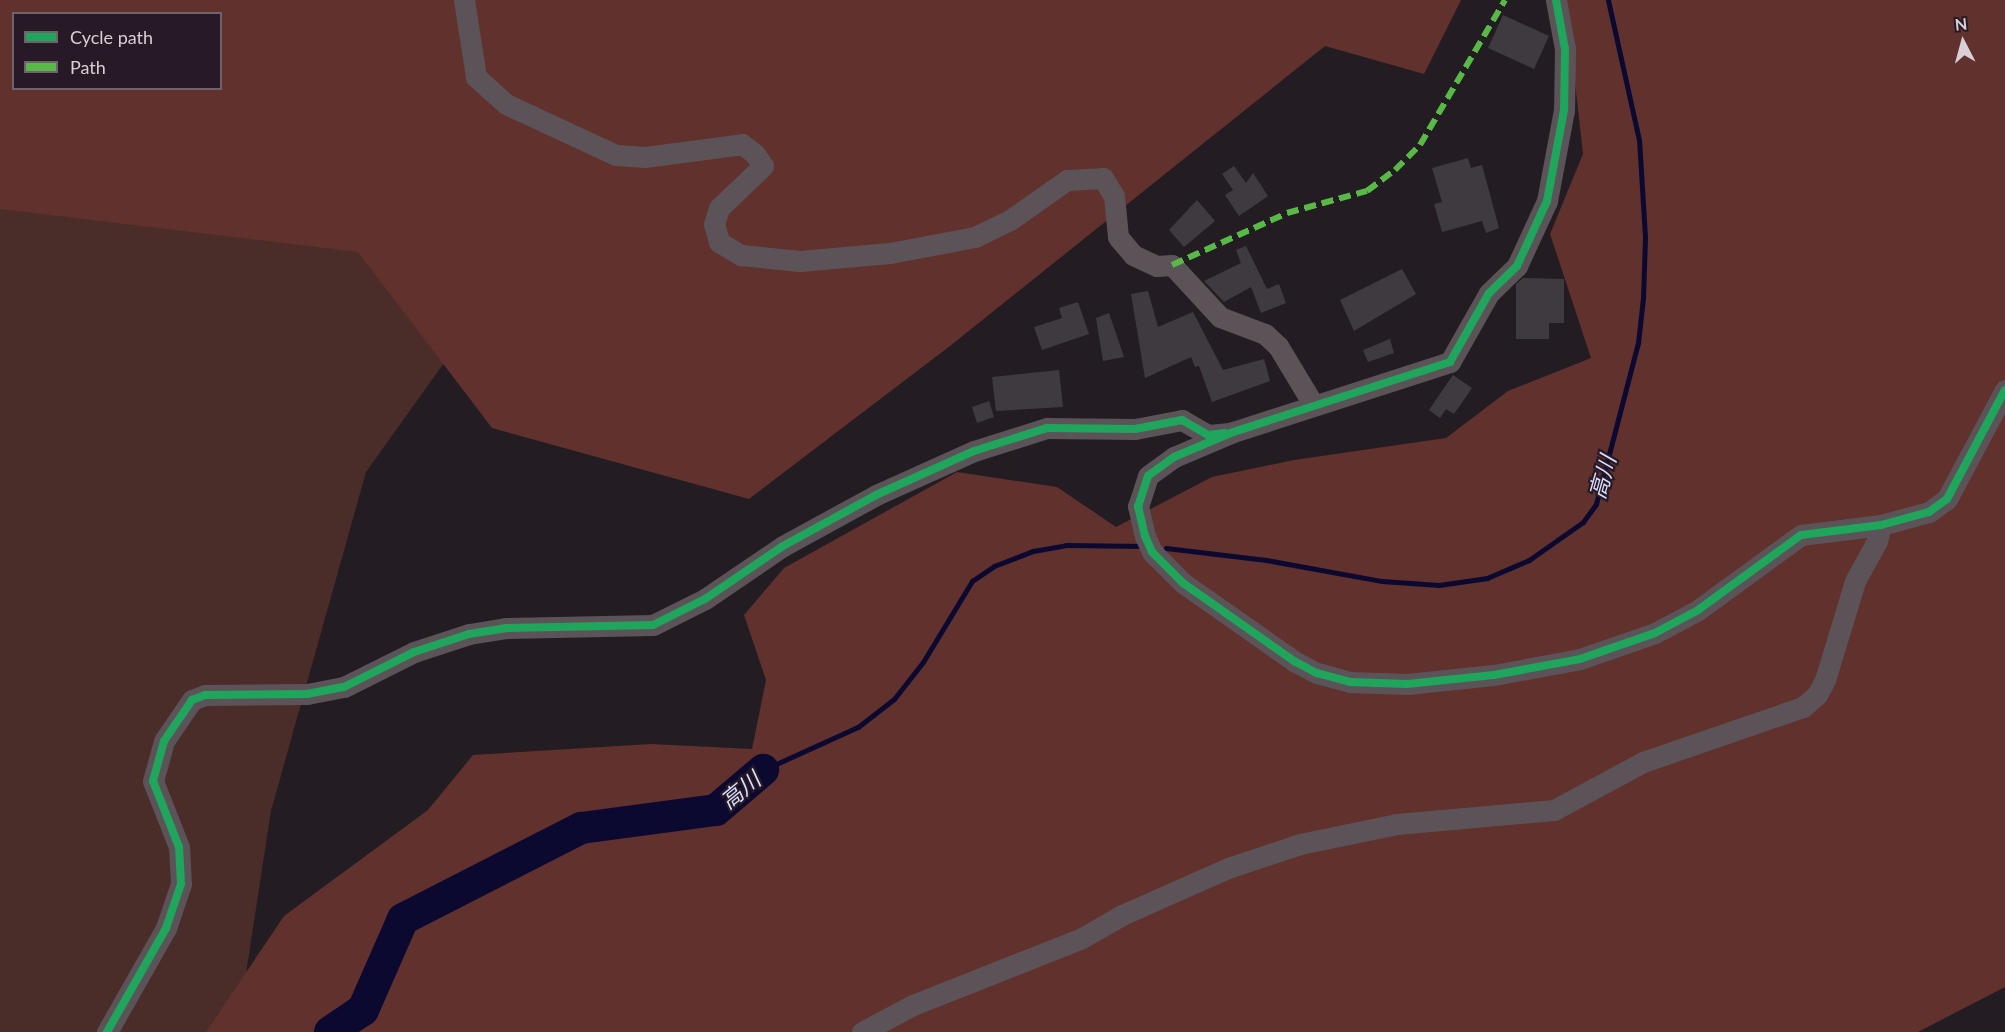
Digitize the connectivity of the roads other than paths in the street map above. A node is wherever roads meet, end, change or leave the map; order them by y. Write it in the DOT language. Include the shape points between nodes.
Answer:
graph roads {
  1 [pos="464,0"];
  2 [pos="1556,0"];
  3 [pos="2005,390"];
  4 [pos="1313,404"];
  5 [pos="1233,432"];
  6 [pos="1881,525"];
  7 [pos="107,1032"];
  8 [pos="862,1032"];
  1 -- 4 [label="street" via="476,77 506,104 616,155 645,157 742,144 755,154 764,166 719,208 714,224 719,242 741,255 800,261 890,252 975,237 1010,220 1066,180 1103,178 1114,196 1118,237 1133,255 1157,266 1172,265 1220,317 1265,334 1278,346"];
  2 -- 4 [label="street" via="1565,49 1564,110 1547,201 1517,266 1489,293 1450,362"];
  3 -- 6 [label="street" via="1947,499 1915,517"];
  4 -- 5 [label="street"];
  5 -- 6 [label="street" via="1174,458 1148,476 1138,506 1152,552 1183,583 1256,636 1317,673 1350,682 1407,684 1494,675 1580,659 1655,633 1698,610 1801,535"];
  5 -- 7 [label="street" via="1208,435 1182,420 1135,429 1047,428 974,451 876,495 783,546 705,599 653,625 506,628 469,634 414,652 344,687 307,693 205,695 192,700 164,741 153,781 180,847 181,884 166,928"];
  6 -- 8 [label="street" via="1877,541 1855,581 1825,680 1803,707 1643,762 1554,810 1397,824 1300,844 1228,868 1122,915 1082,938 913,1005"];
}
